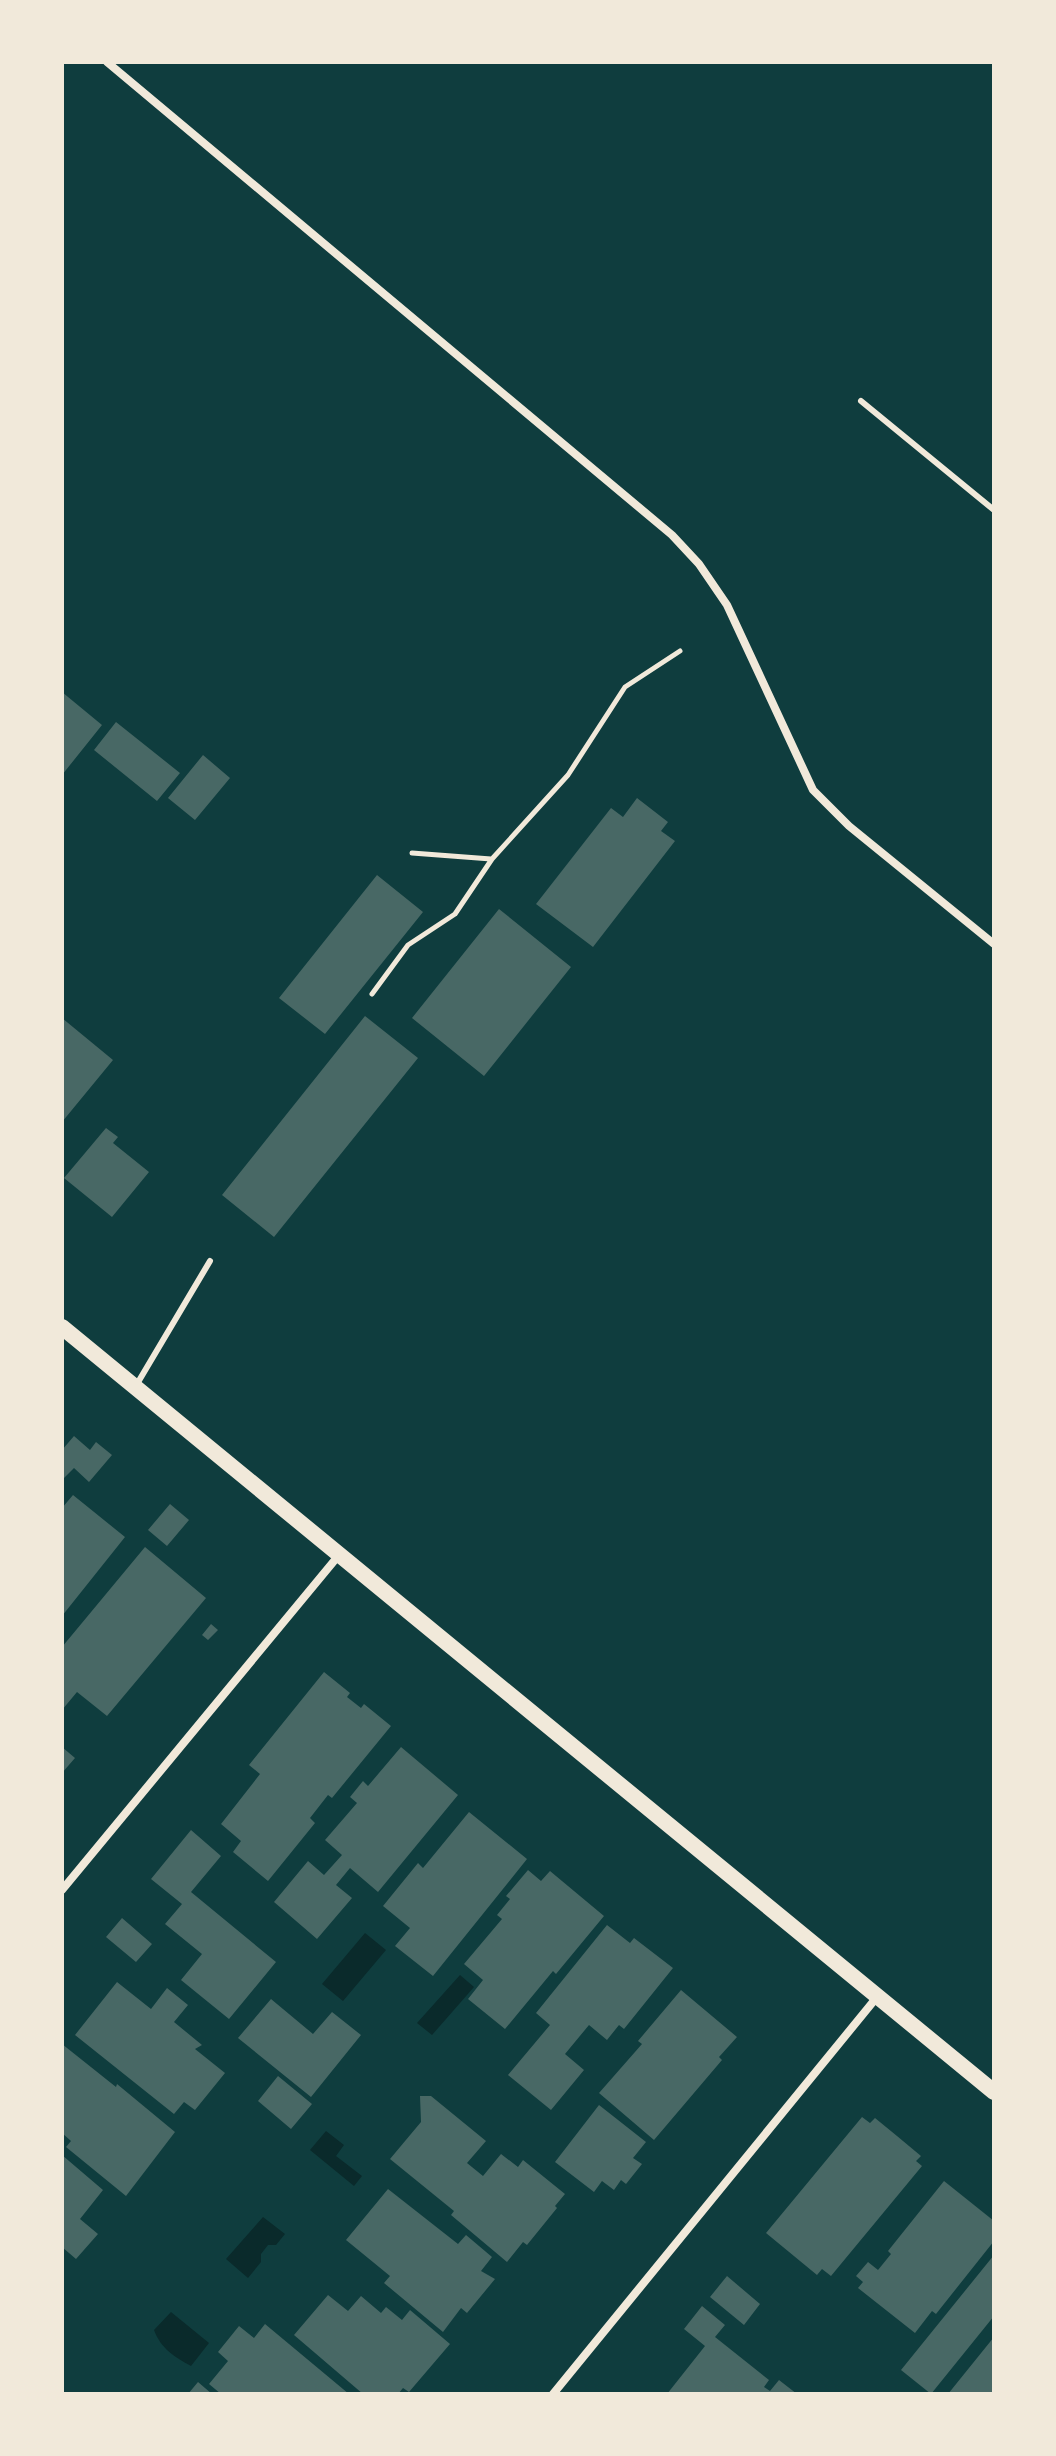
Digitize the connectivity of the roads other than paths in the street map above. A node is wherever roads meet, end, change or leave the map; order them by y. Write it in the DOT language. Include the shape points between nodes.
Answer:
graph roads {
  1 [pos="107,62"];
  2 [pos="861,401"];
  3 [pos="994,510"];
  4 [pos="994,944"];
  5 [pos="210,1261"];
  6 [pos="62,1327"];
  7 [pos="135,1387"];
  8 [pos="339,1555"];
  9 [pos="62,1890"];
  10 [pos="877,1997"];
  11 [pos="993,2091"];
  12 [pos="553,2394"];
  1 -- 4 [label="street" via="672,535 727,605 813,790 849,826"];
  2 -- 3 [label="lane"];
  5 -- 7 [label="lane"];
  6 -- 7 [label="main road"];
  7 -- 8 [label="main road"];
  8 -- 9 [label="street"];
  8 -- 10 [label="main road"];
  10 -- 11 [label="main road"];
  10 -- 12 [label="street"];
}
